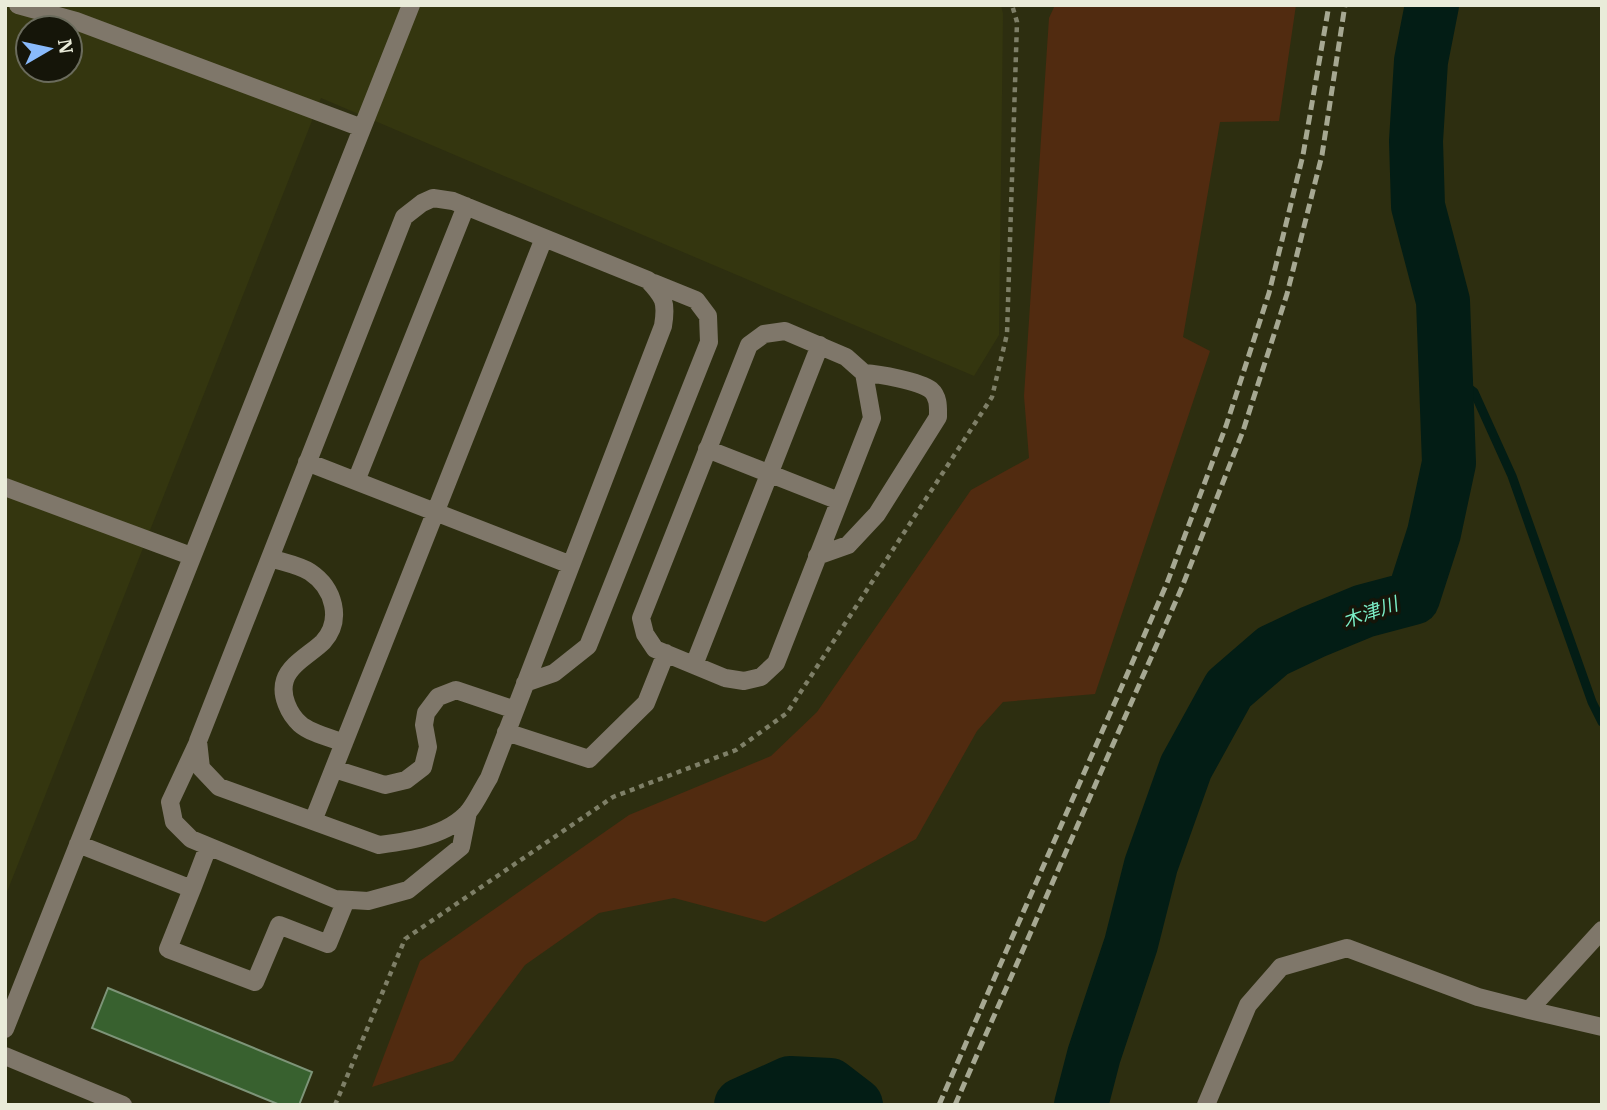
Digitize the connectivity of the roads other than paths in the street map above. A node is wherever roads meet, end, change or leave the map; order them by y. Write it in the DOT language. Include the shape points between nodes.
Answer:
graph roads {
  1 [pos="18,5"];
  2 [pos="411,5"];
  3 [pos="362,128"];
  4 [pos="466,206"];
  5 [pos="544,238"];
  6 [pos="648,280"];
  7 [pos="820,345"];
  8 [pos="863,373"];
  9 [pos="708,449"];
  10 [pos="307,462"];
  11 [pos="769,474"];
  12 [pos="356,481"];
  13 [pos="5,487"];
  14 [pos="839,501"];
  15 [pos="435,512"];
  16 [pos="191,555"];
  17 [pos="817,556"];
  18 [pos="270,558"];
  19 [pos="571,565"];
  20 [pos="666,653"];
  21 [pos="694,665"];
  22 [pos="525,683"];
  23 [pos="515,710"];
  24 [pos="506,732"];
  25 [pos="198,741"];
  26 [pos="344,743"];
  27 [pos="334,769"];
  28 [pos="468,812"];
  29 [pos="313,821"];
  30 [pos="78,844"];
  31 [pos="208,846"];
  32 [pos="192,889"];
  33 [pos="346,900"];
  34 [pos="1602,930"];
  35 [pos="1529,1010"];
  36 [pos="1602,1027"];
  37 [pos="5,1029"];
  38 [pos="5,1056"];
  39 [pos="123,1105"];
  40 [pos="1206,1105"];
  1 -- 3 [label="street" via="76,21"];
  2 -- 3 [label="street"];
  3 -- 16 [label="street"];
  4 -- 5 [label="street"];
  4 -- 10 [label="street" via="433,198 404,217"];
  4 -- 12 [label="street"];
  5 -- 6 [label="street"];
  5 -- 15 [label="street"];
  6 -- 19 [label="street" via="663,295 663,326"];
  6 -- 22 [label="street" via="696,300 708,316 709,341 588,646 554,673"];
  7 -- 8 [label="street" via="846,357"];
  7 -- 9 [label="street" via="785,331 764,334 749,345"];
  7 -- 11 [label="street"];
  8 -- 14 [label="street" via="872,418"];
  8 -- 17 [label="street" via="886,374 930,390 938,402 938,417 877,514 848,545"];
  9 -- 11 [label="street"];
  9 -- 20 [label="street" via="641,618 655,649"];
  10 -- 12 [label="street"];
  10 -- 18 [label="street"];
  11 -- 14 [label="street"];
  11 -- 21 [label="street"];
  12 -- 15 [label="street"];
  13 -- 16 [label="street"];
  14 -- 17 [label="street"];
  15 -- 19 [label="street"];
  15 -- 26 [label="street"];
  16 -- 30 [label="street"];
  17 -- 21 [label="street" via="776,663 761,677 744,681 725,678"];
  18 -- 25 [label="street"];
  18 -- 26 [label="street" via="310,572 330,591 332,630 292,669 284,690 287,707 301,725"];
  19 -- 22 [label="street"];
  20 -- 21 [label="street"];
  20 -- 24 [label="street" via="646,703 589,759"];
  22 -- 23 [label="street"];
  23 -- 24 [label="street"];
  23 -- 27 [label="street" via="456,690 438,697 426,713 428,747 423,767 406,780 385,785"];
  24 -- 28 [label="street" via="489,778"];
  25 -- 29 [label="street" via="201,768 219,786"];
  25 -- 31 [label="street" via="170,803 174,822 191,839"];
  26 -- 27 [label="street"];
  27 -- 29 [label="street"];
  28 -- 29 [label="street" via="439,832 379,845"];
  28 -- 33 [label="street" via="461,847 408,890 368,901"];
  30 -- 32 [label="street"];
  30 -- 37 [label="street"];
  31 -- 32 [label="street"];
  31 -- 33 [label="street"];
  32 -- 33 [label="street" via="168,949 256,982 279,925 328,944"];
  34 -- 35 [label="street"];
  35 -- 36 [label="street"];
  35 -- 40 [label="street" via="1478,997 1346,948 1281,967 1248,1004"];
  38 -- 39 [label="street"];
}
